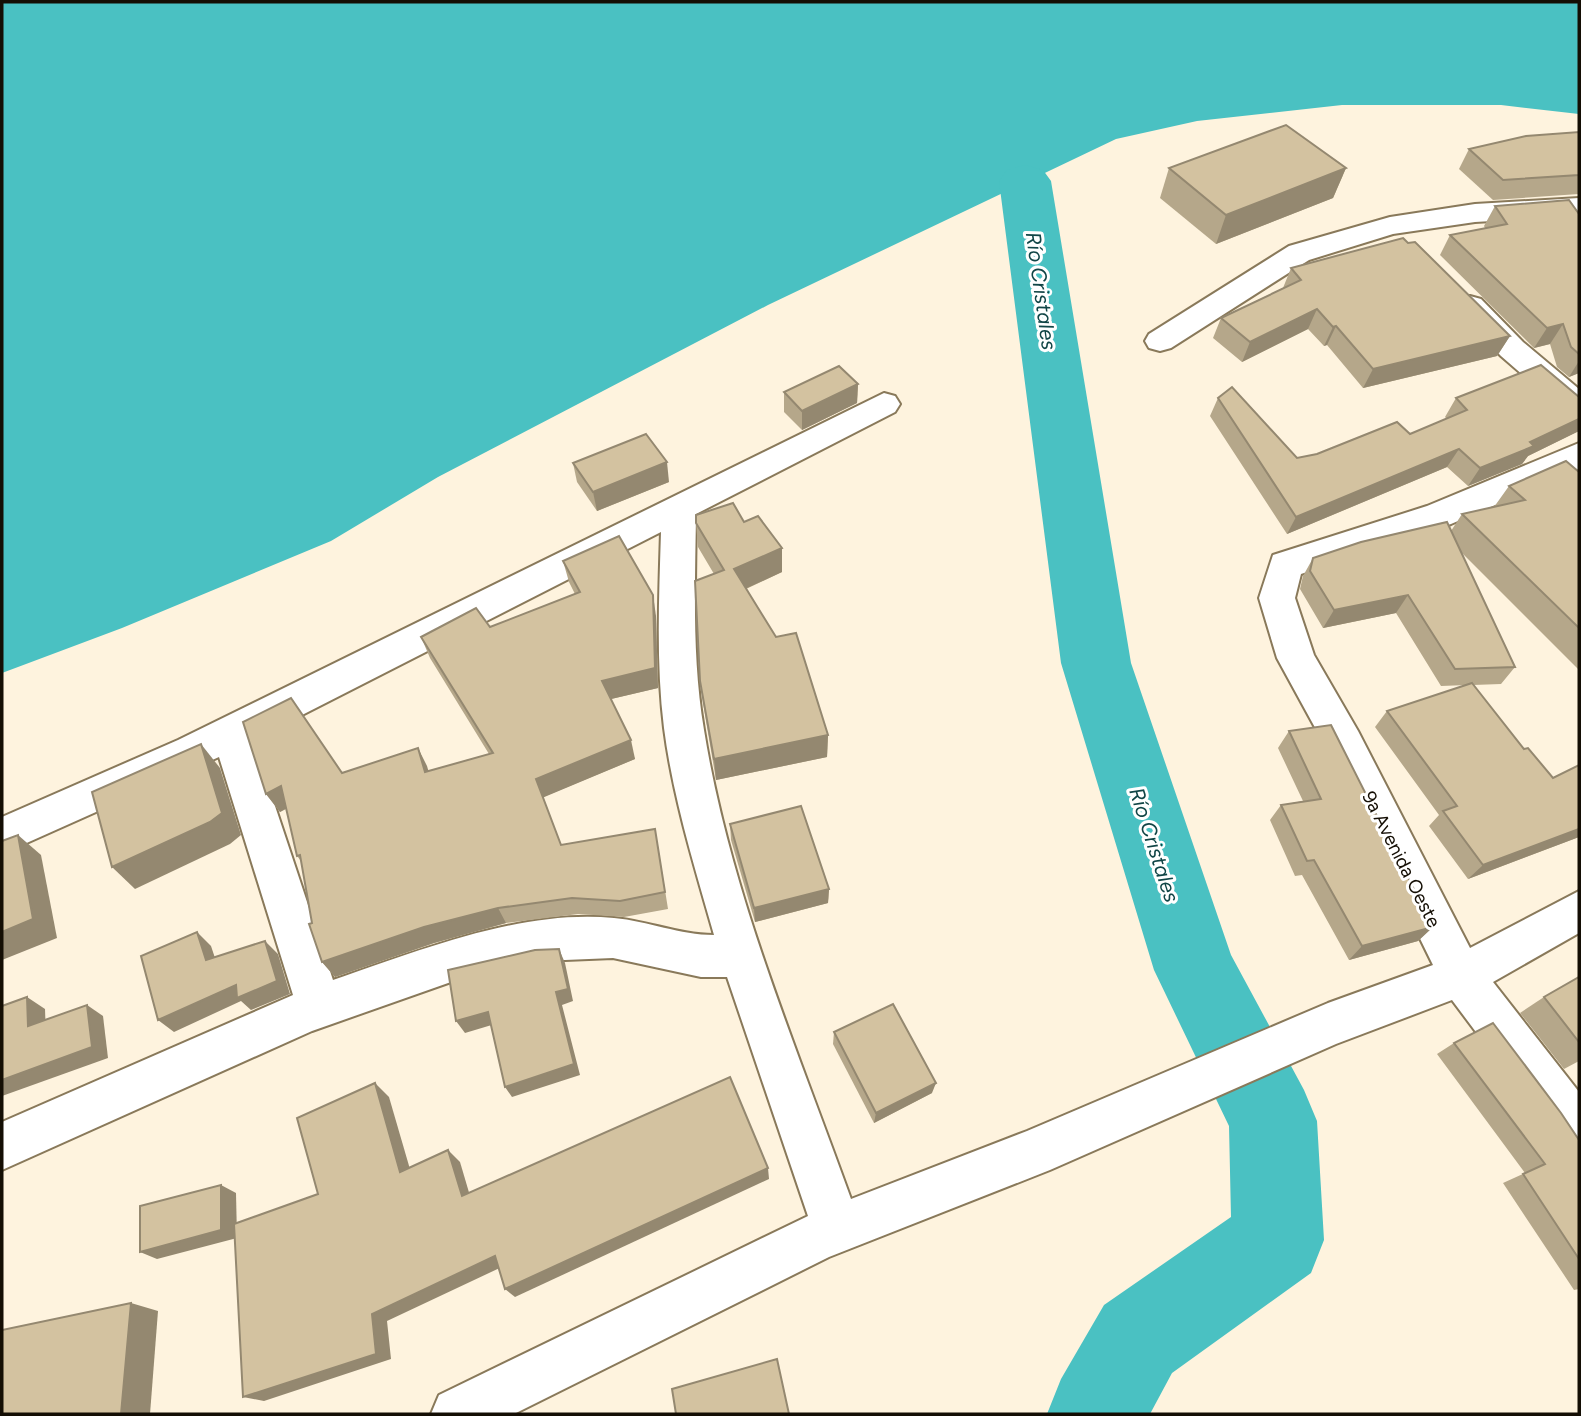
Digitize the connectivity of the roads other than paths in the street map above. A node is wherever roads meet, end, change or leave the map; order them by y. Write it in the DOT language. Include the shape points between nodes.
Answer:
graph roads {
  1 [pos="1579,207"];
  2 [pos="1390,226"];
  3 [pos="1419,254"];
  4 [pos="1447,282"];
  5 [pos="1160,341"];
  6 [pos="884,404"];
  7 [pos="1579,406"];
  8 [pos="1579,455"];
  9 [pos="679,506"];
  10 [pos="231,732"];
  11 [pos="2,836"];
  12 [pos="1579,911"];
  13 [pos="742,956"];
  14 [pos="1461,976"];
  15 [pos="319,1006"];
  16 [pos="1579,1130"];
  17 [pos="2,1146"];
  18 [pos="837,1230"];
  19 [pos="458,1414"];
  1 -- 2 [label="street" via="1475,213"];
  2 -- 3 [label="street"];
  2 -- 5 [label="street" via="1299,253"];
  4 -- 7 [label="street" via="1512,349"];
  6 -- 9 [label="street"];
  8 -- 14 [label="street, 9a Avenida Oeste" via="1439,515 1286,565 1277,598 1296,658"];
  9 -- 10 [label="street"];
  9 -- 13 [label="street" via="676,637 684,730 710,850"];
  10 -- 11 [label="street"];
  10 -- 15 [label="street"];
  12 -- 14 [label="street"];
  13 -- 15 [label="street" via="701,956 613,938 541,941 468,955"];
  13 -- 18 [label="street"];
  14 -- 16 [label="street, 9a Avenida Oeste"];
  14 -- 18 [label="street" via="1328,1025 1033,1153"];
  15 -- 17 [label="street"];
  18 -- 19 [label="street"];
}
